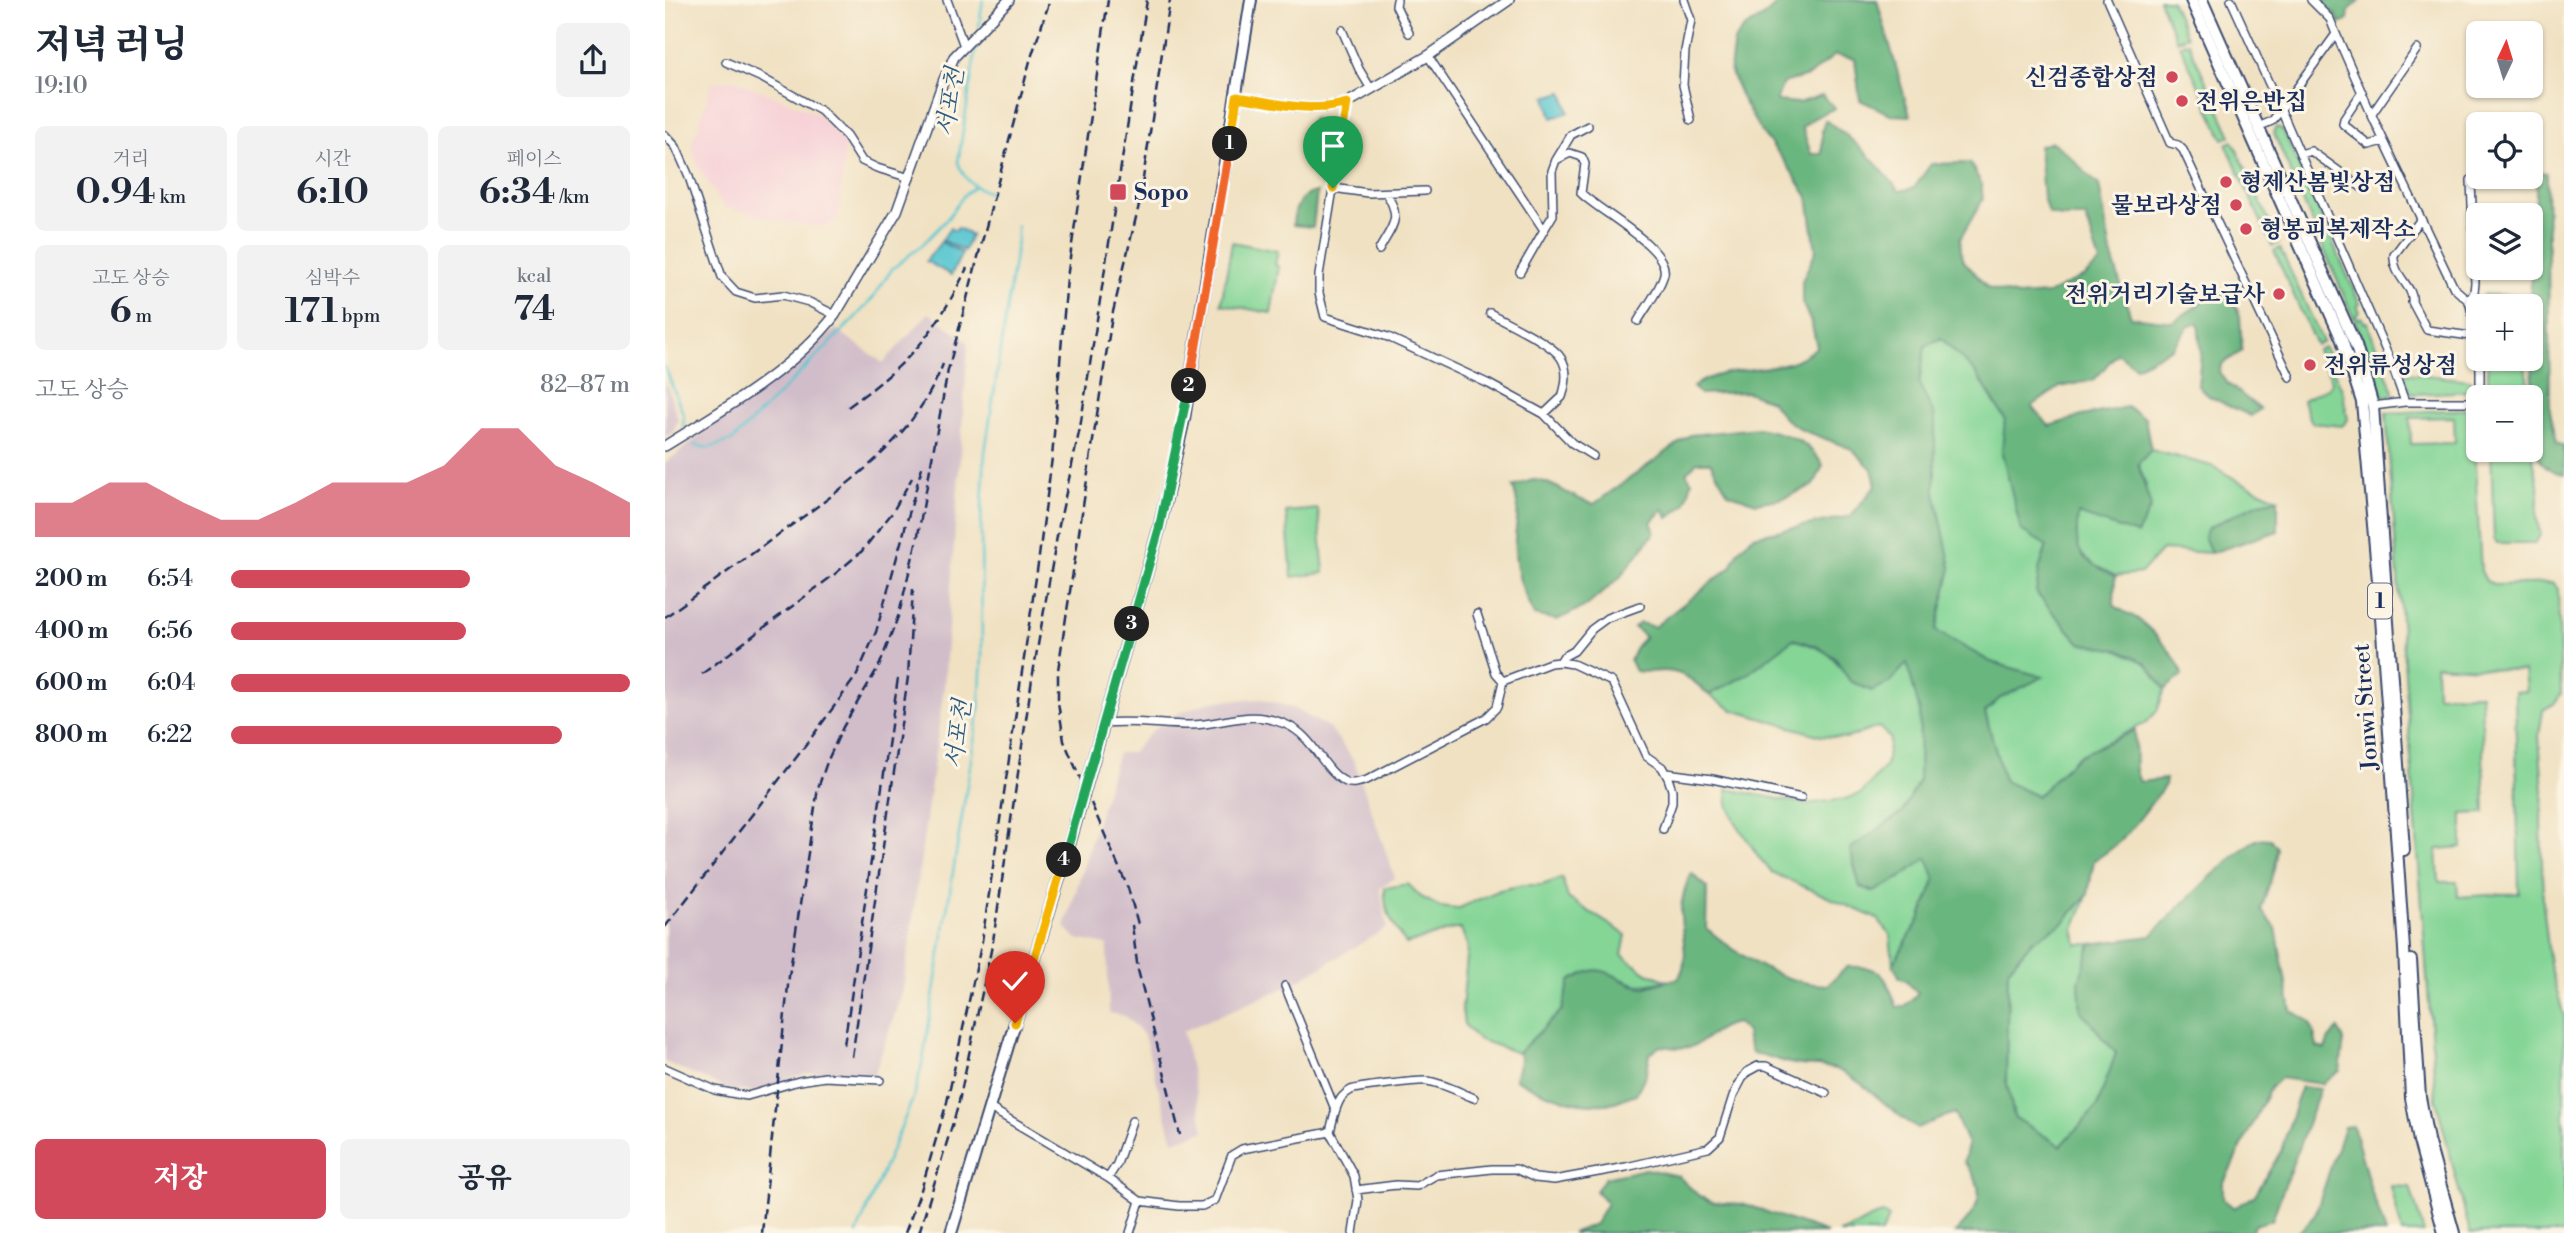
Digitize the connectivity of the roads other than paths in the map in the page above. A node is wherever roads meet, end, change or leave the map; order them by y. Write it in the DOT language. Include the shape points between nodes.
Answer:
graph roads {
  1 [pos="947,0"];
  2 [pos="1009,0"];
  3 [pos="1251,0"];
  4 [pos="1397,0"];
  5 [pos="1509,0"];
  6 [pos="1683,0"];
  7 [pos="2107,0"];
  8 [pos="2191,0"];
  9 [pos="2202,0"];
  10 [pos="2231,0"];
  11 [pos="2311,0"];
  12 [pos="1342,30"];
  13 [pos="1409,33"];
  14 [pos="2336,34"];
  15 [pos="967,43"];
  16 [pos="2417,49"];
  17 [pos="1428,56"];
  18 [pos="726,62"];
  19 [pos="1371,89"];
  20 [pos="2362,92"];
  21 [pos="1237,97"];
  22 [pos="1347,103"];
  23 [pos="2280,110"];
  24 [pos="2372,114"];
  25 [pos="1691,120"];
  26 [pos="1588,126"];
  27 [pos="2258,127"];
  28 [pos="665,135"];
  29 [pos="2384,141"];
  30 [pos="2300,154"];
  31 [pos="1556,159"];
  32 [pos="910,178"];
  33 [pos="1333,188"];
  34 [pos="2471,189"];
  35 [pos="2365,190"];
  36 [pos="1425,191"];
  37 [pos="1386,193"];
  38 [pos="2421,219"];
  39 [pos="1544,230"];
  40 [pos="1380,250"];
  41 [pos="1520,272"];
  42 [pos="2473,294"];
  43 [pos="2466,299"];
  44 [pos="1490,313"];
  45 [pos="835,315"];
  46 [pos="1638,321"];
  47 [pos="2466,335"];
  48 [pos="2290,377"];
  49 [pos="2405,402"];
  50 [pos="2466,402"];
  51 [pos="2373,406"];
  52 [pos="1544,414"];
  53 [pos="665,446"];
  54 [pos="1593,456"];
  55 [pos="1640,607"];
  56 [pos="1477,614"];
  57 [pos="1560,662"];
  58 [pos="1503,681"];
  59 [pos="1104,723"];
  60 [pos="1666,773"];
  61 [pos="1801,797"];
  62 [pos="1664,829"];
  63 [pos="1285,986"];
  64 [pos="665,1068"];
  65 [pos="880,1080"];
  66 [pos="1826,1093"];
  67 [pos="1474,1098"];
  68 [pos="989,1108"];
  69 [pos="1335,1110"];
  70 [pos="1132,1121"];
  71 [pos="1330,1132"];
  72 [pos="1108,1178"];
  73 [pos="1356,1191"];
  74 [pos="1140,1201"];
  75 [pos="951,1233"];
  76 [pos="1130,1233"];
  77 [pos="1353,1233"];
  78 [pos="2444,1233"];
  79 [pos="2454,1233"];
  1 -- 15 [label="street"];
  2 -- 15 [label="street"];
  3 -- 21 [label="main road"];
  4 -- 13 [label="street"];
  5 -- 17 [label="street"];
  6 -- 25 [label="street" via="1691,20 1683,85"];
  7 -- 48 [label="street" via="2170,143 2183,150"];
  8 -- 78 [label="main road, Jonwi Street / 1" via="2342,340 2362,402 2380,603 2411,1098"];
  9 -- 27 [label="main road, Jonwi Street / 1"];
  10 -- 23 [label="street"];
  11 -- 14 [label="street" via="2330,19"];
  12 -- 19 [label="street"];
  14 -- 20 [label="street"];
  14 -- 23 [label="street"];
  15 -- 32 [label="street" via="954,57 943,82"];
  16 -- 24 [label="street"];
  17 -- 19 [label="street"];
  17 -- 39 [label="street"];
  18 -- 32 [label="street" via="821,111 862,161"];
  19 -- 22 [label="street"];
  20 -- 24 [label="street"];
  20 -- 29 [label="street" via="2343,124 2369,145"];
  21 -- 22 [label="street" via="1313,107"];
  21 -- 59 [label="main road" via="1184,419 1159,529"];
  22 -- 33 [label="street"];
  23 -- 27 [label="street" via="2272,121"];
  23 -- 30 [label="street"];
  24 -- 29 [label="street"];
  26 -- 31 [label="street" via="1571,135"];
  27 -- 51 [label="main road, Jonwi Street / 1" via="2356,346"];
  28 -- 45 [label="street" via="688,174 722,278 736,292 755,298 783,295"];
  29 -- 38 [label="street"];
  30 -- 35 [label="street" via="2311,151"];
  30 -- 49 [label="street"];
  31 -- 39 [label="street" via="1553,215"];
  31 -- 46 [label="street" via="1570,153 1582,157 1584,196 1621,222 1663,262 1664,276"];
  32 -- 45 [label="street" via="897,211"];
  33 -- 37 [label="street"];
  33 -- 52 [label="street" via="1319,275 1325,317 1388,337"];
  34 -- 42 [label="street"];
  36 -- 37 [label="street"];
  37 -- 40 [label="street" via="1396,214"];
  38 -- 43 [label="street" via="2454,288"];
  38 -- 47 [label="street" via="2393,260 2424,328"];
  39 -- 41 [label="street"];
  44 -- 52 [label="street" via="1562,359 1566,370 1562,397"];
  45 -- 53 [label="street" via="794,357"];
  49 -- 50 [label="street"];
  49 -- 51 [label="street"];
  51 -- 79 [label="main road, Jonwi Street / 1" via="2420,1097"];
  52 -- 54 [label="street" via="1572,443"];
  55 -- 57 [label="street" via="1607,618"];
  56 -- 58 [label="street" via="1496,673"];
  57 -- 58 [label="street"];
  57 -- 60 [label="street" via="1612,682 1646,756"];
  58 -- 59 [label="street" via="1497,707 1486,718 1354,783 1332,771 1309,739 1286,724 1264,718 1241,716 1193,725 1129,720"];
  59 -- 68 [label="main road"];
  60 -- 61 [label="street"];
  60 -- 62 [label="street" via="1672,803"];
  63 -- 69 [label="street"];
  64 -- 65 [label="street" via="715,1090 747,1096 825,1077"];
  66 -- 73 [label="street" via="1758,1066 1742,1079 1720,1138 1708,1148 1554,1180 1492,1169 1436,1175 1417,1186"];
  67 -- 69 [label="street" via="1420,1080 1350,1090"];
  68 -- 72 [label="street"];
  68 -- 75 [label="main road"];
  69 -- 71 [label="street"];
  70 -- 72 [label="street"];
  71 -- 73 [label="street" via="1347,1160"];
  71 -- 74 [label="street" via="1232,1155 1215,1200 1202,1206"];
  72 -- 74 [label="street"];
  73 -- 77 [label="street"];
  74 -- 76 [label="street"];
}
